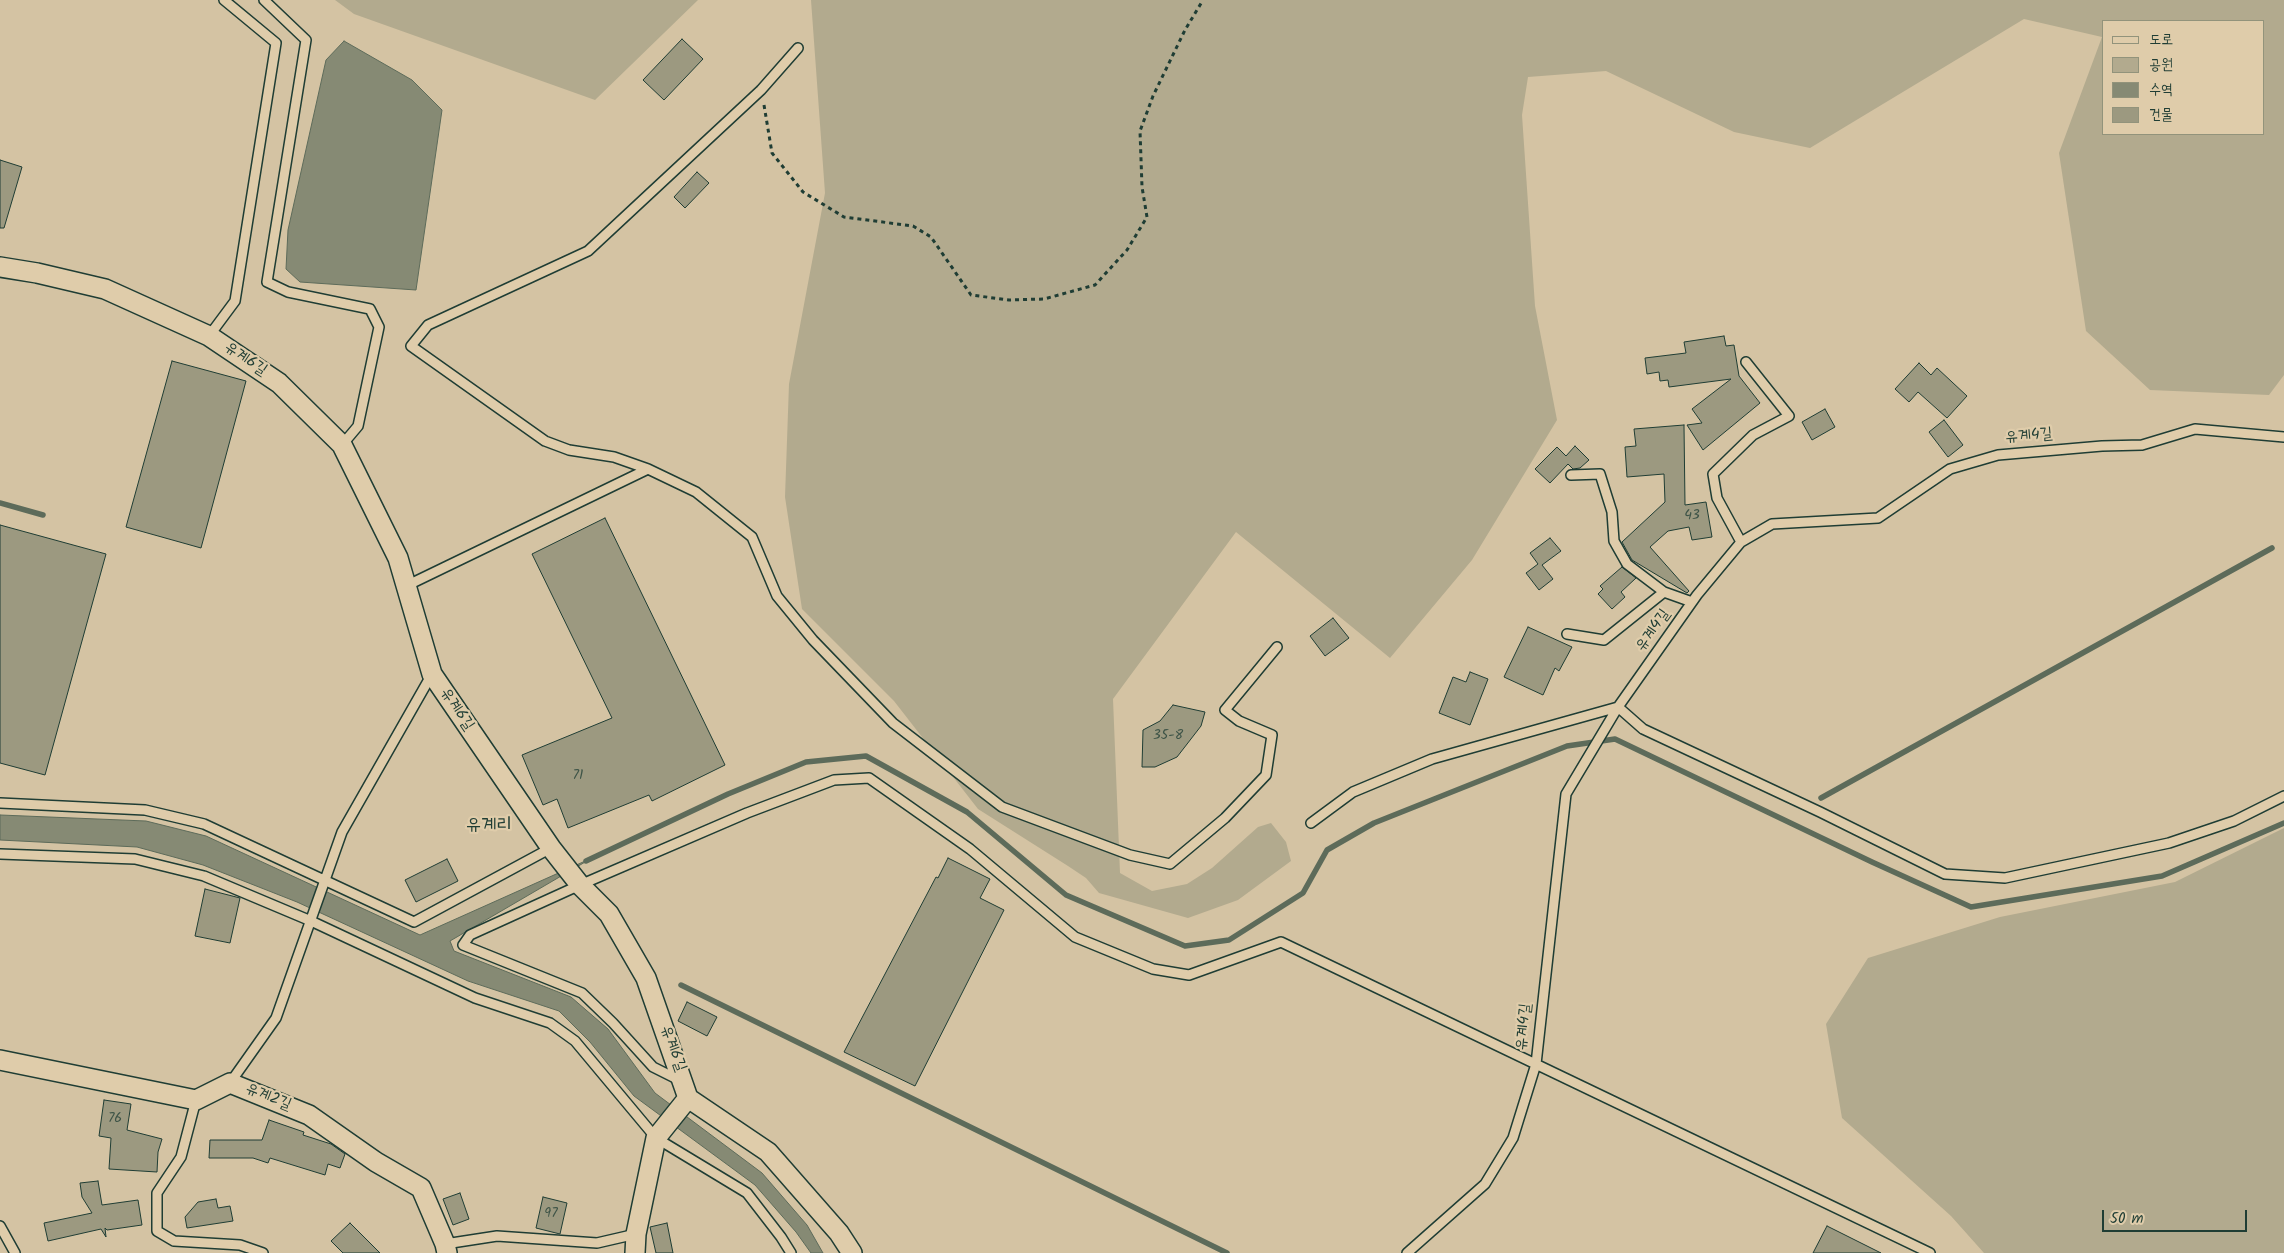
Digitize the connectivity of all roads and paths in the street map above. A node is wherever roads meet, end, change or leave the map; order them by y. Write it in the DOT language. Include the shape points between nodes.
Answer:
graph roads {
  1 [pos="224,0"];
  2 [pos="264,0"];
  3 [pos="1203,0"];
  4 [pos="798,48"];
  5 [pos="762,90"];
  6 [pos="0,268"];
  7 [pos="209,336"];
  8 [pos="1746,362"];
  9 [pos="2284,437"];
  10 [pos="342,445"];
  11 [pos="648,469"];
  12 [pos="1572,475"];
  13 [pos="1741,542"];
  14 [pos="406,586"];
  15 [pos="1664,592"];
  16 [pos="1692,602"];
  17 [pos="1566,634"];
  18 [pos="1277,647"];
  19 [pos="432,674"];
  20 [pos="1618,708"];
  21 [pos="2284,796"];
  22 [pos="0,803"];
  23 [pos="1311,823"];
  24 [pos="551,848"];
  25 [pos="0,854"];
  26 [pos="325,879"];
  27 [pos="580,885"];
  28 [pos="310,921"];
  29 [pos="0,1060"];
  30 [pos="1536,1064"];
  31 [pos="230,1083"];
  32 [pos="686,1090"];
  33 [pos="196,1100"];
  34 [pos="656,1138"];
  35 [pos="0,1226"];
  36 [pos="636,1234"];
  37 [pos="446,1248"];
  38 [pos="15,1253"];
  39 [pos="263,1253"];
  40 [pos="635,1253"];
  41 [pos="791,1253"];
  42 [pos="852,1253"];
  43 [pos="1407,1253"];
  44 [pos="1930,1253"];
  1 -- 7 [label="lane" via="276,43 234,301"];
  2 -- 10 [label="lane" via="306,40 267,282 288,292 370,309 379,327 358,426"];
  3 -- 5 [label="path" via="1152,96 1140,131 1147,218 1127,250 1095,285 1044,299 1009,300 971,295 931,237 913,226 844,217 803,192 772,153"];
  4 -- 5 [label="lane"];
  5 -- 11 [label="lane" via="588,251 428,325 411,346 545,440 569,450 614,457"];
  6 -- 7 [label="street, 유계6길" via="105,289"];
  7 -- 10 [label="street, 유계6길" via="279,383"];
  8 -- 13 [label="lane" via="1789,416 1753,435 1713,474 1717,498"];
  9 -- 13 [label="lane, 유계4길" via="2195,429 2142,445 1998,455 1950,469 1878,518 1772,524"];
  10 -- 14 [label="street, 유계6길" via="398,558"];
  11 -- 14 [label="lane"];
  11 -- 18 [label="lane" via="696,492 752,537 777,596 813,640 893,723 1002,807 1130,855 1170,864 1225,818 1266,775 1272,735 1239,721 1225,710"];
  12 -- 15 [label="lane" via="1600,474 1612,512 1614,541 1622,556 1627,564"];
  13 -- 16 [label="lane, 유계4길"];
  14 -- 19 [label="street, 유계6길"];
  15 -- 16 [label="lane"];
  15 -- 17 [label="lane" via="1604,640"];
  16 -- 20 [label="lane, 유계4길"];
  19 -- 24 [label="street, 유계6길"];
  19 -- 26 [label="lane" via="342,832"];
  20 -- 21 [label="lane" via="1643,729 1945,874 2005,878 2169,843 2234,821"];
  20 -- 23 [label="lane" via="1432,759 1353,792"];
  20 -- 30 [label="lane, 유계4길" via="1566,794"];
  22 -- 26 [label="lane" via="145,810 204,824"];
  24 -- 26 [label="lane" via="414,922"];
  24 -- 27 [label="street, 유계6길"];
  25 -- 28 [label="lane" via="135,859 204,876"];
  26 -- 28 [label="lane"];
  27 -- 30 [label="lane" via="748,812 834,780 869,778 970,850 1075,936 1153,969 1189,975 1281,942"];
  27 -- 32 [label="street, 유계6길" via="608,914 646,978"];
  27 -- 32 [label="lane" via="470,935 463,945 582,993 652,1067"];
  28 -- 31 [label="lane" via="276,1018"];
  28 -- 34 [label="lane" via="475,998 550,1022 575,1041"];
  29 -- 33 [label="street"];
  30 -- 43 [label="lane, 유계4길" via="1513,1138 1485,1184"];
  30 -- 44 [label="lane"];
  31 -- 33 [label="street, 유계2길"];
  31 -- 37 [label="street, 유계2길" via="309,1115 376,1162 421,1188"];
  32 -- 34 [label="street"];
  32 -- 42 [label="street" via="768,1152 839,1233"];
  33 -- 39 [label="lane" via="182,1157 157,1193 157,1231 174,1241 240,1245"];
  34 -- 36 [label="street"];
  34 -- 41 [label="lane" via="747,1193"];
  35 -- 38 [label="lane"];
  36 -- 37 [label="lane" via="597,1244 496,1236"];
  36 -- 40 [label="street"];
}
